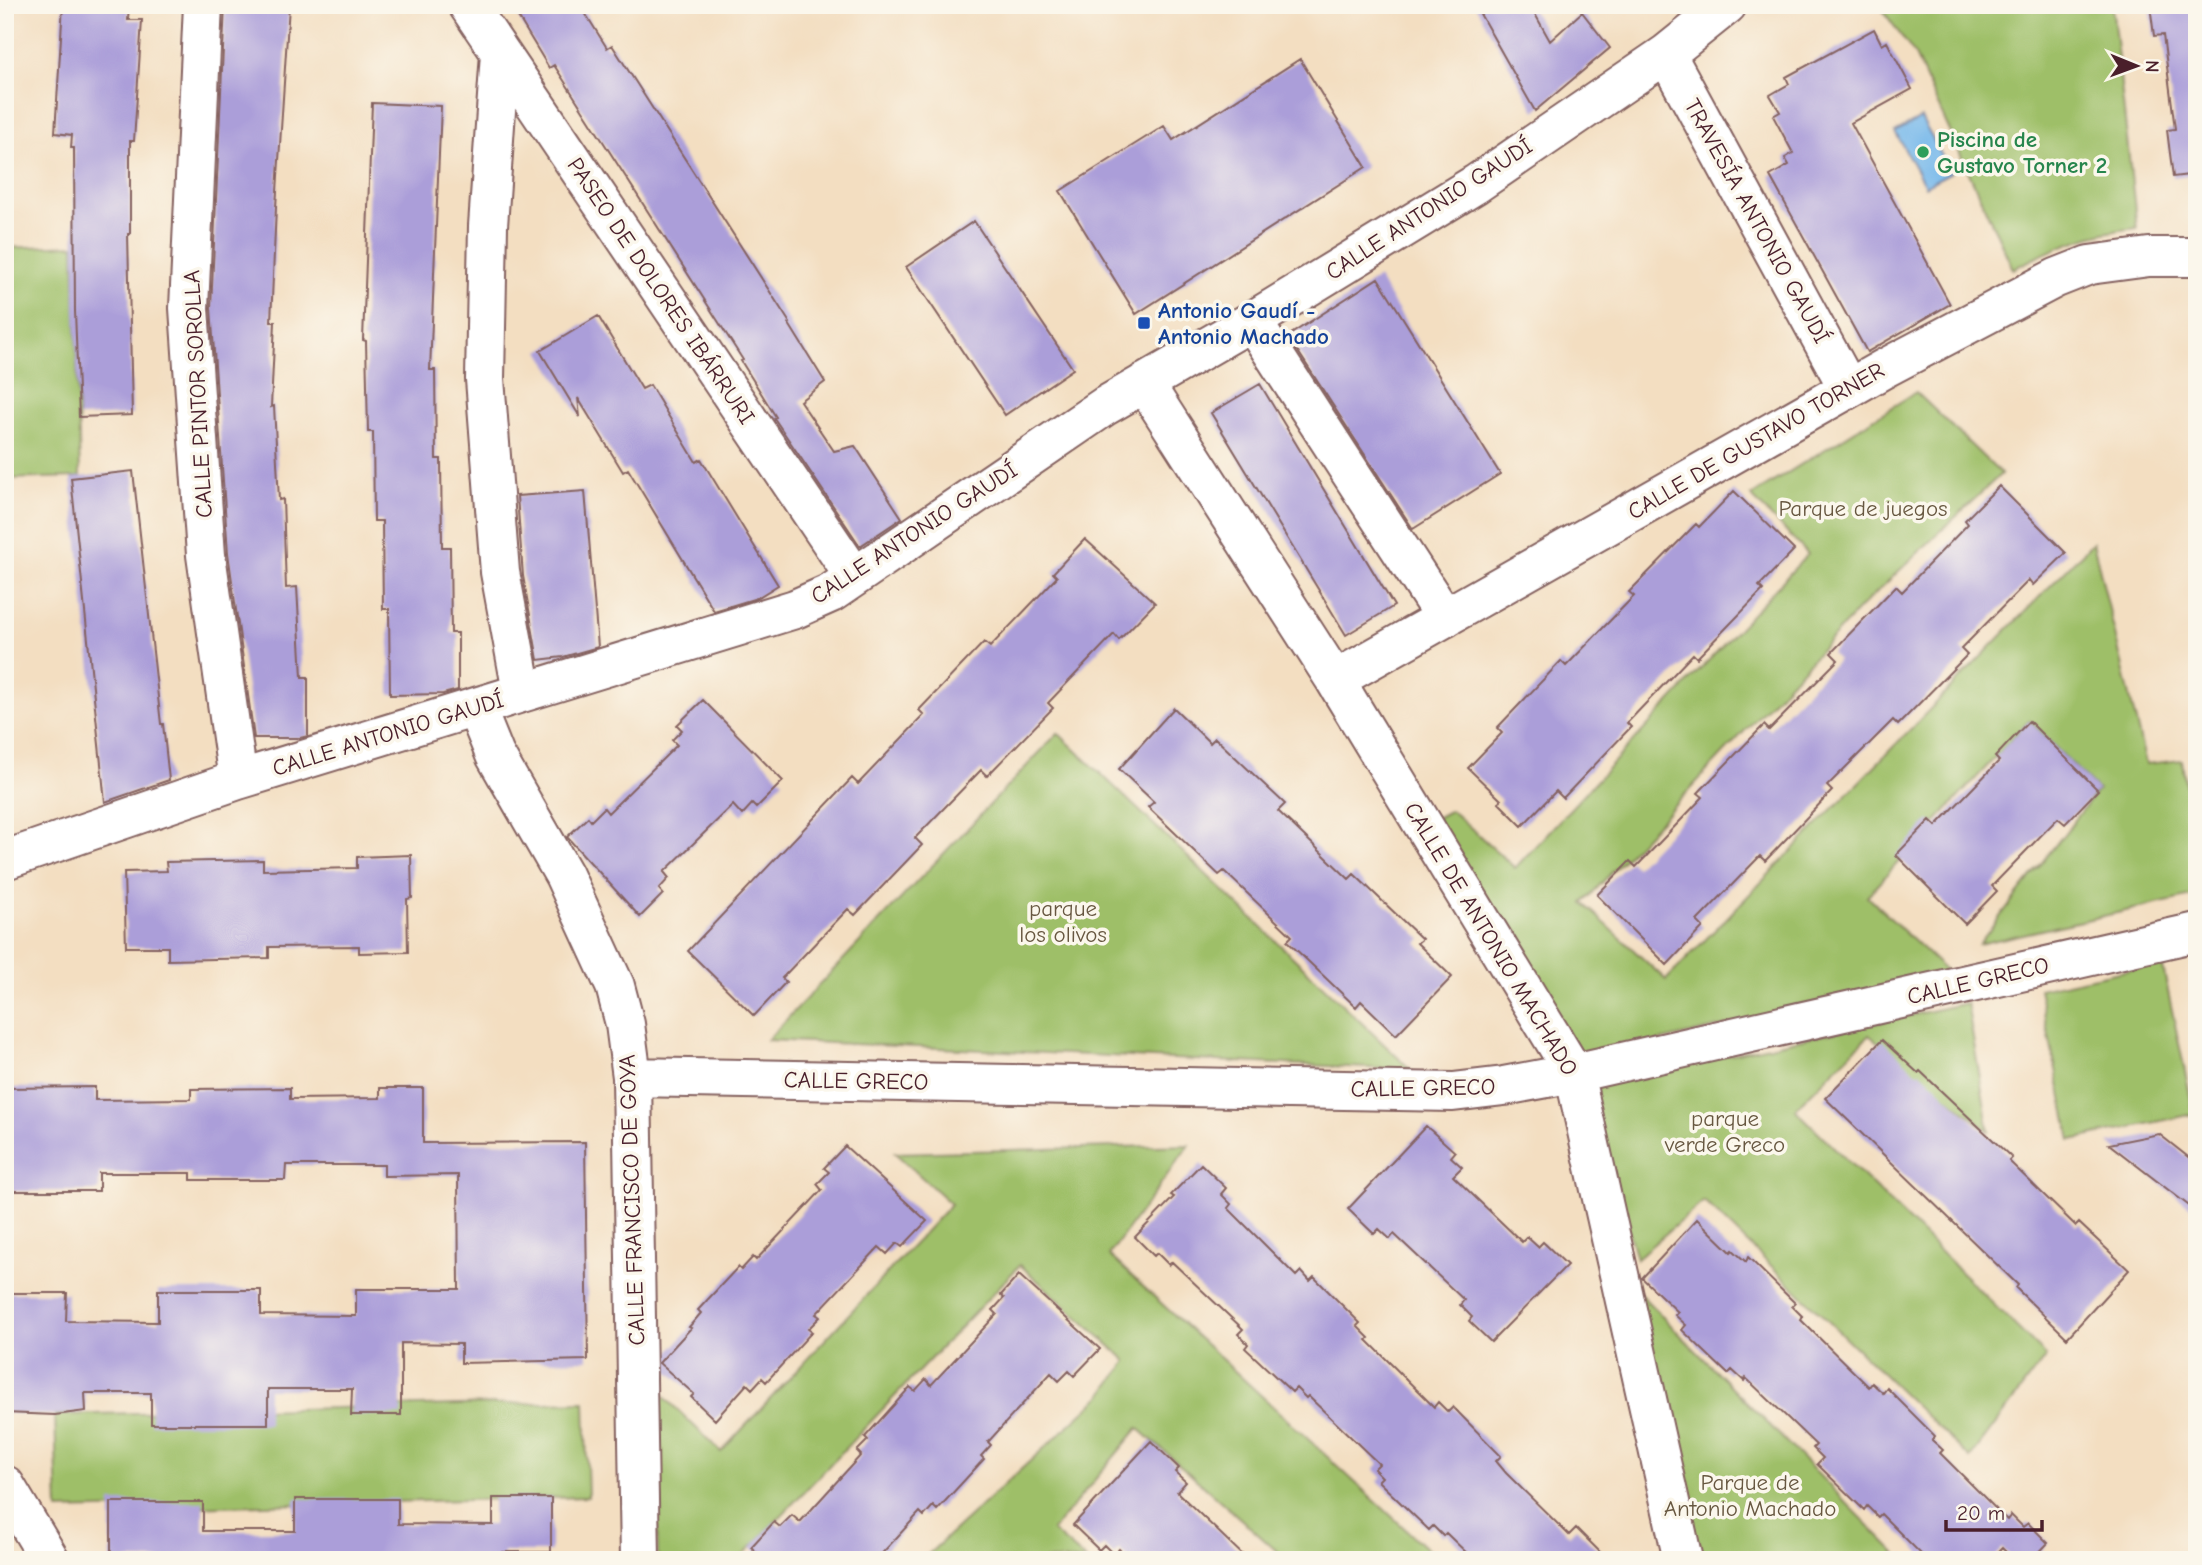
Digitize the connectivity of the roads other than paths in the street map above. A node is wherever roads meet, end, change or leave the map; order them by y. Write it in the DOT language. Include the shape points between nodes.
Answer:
graph roads {
  1 [pos="203,5"];
  2 [pos="468,5"];
  3 [pos="1727,5"];
  4 [pos="500,53"];
  5 [pos="1666,54"];
  6 [pos="2197,257"];
  7 [pos="1252,321"];
  8 [pos="1144,383"];
  9 [pos="1848,388"];
  10 [pos="855,576"];
  11 [pos="1445,618"];
  12 [pos="1335,680"];
  13 [pos="522,692"];
  14 [pos="475,708"];
  15 [pos="238,780"];
  16 [pos="5,860"];
  17 [pos="2197,932"];
  18 [pos="1574,1073"];
  19 [pos="632,1077"];
  20 [pos="5,1486"];
  21 [pos="50,1560"];
  22 [pos="640,1560"];
  23 [pos="1683,1560"];
  1 -- 15 [label="street, CALLE PINTOR SOROLLA" via="189,307 206,555"];
  2 -- 4 [label="street, PASEO DE DOLORES IBÁRRURI"];
  3 -- 5 [label="street, CALLE ANTONIO GAUDÍ"];
  4 -- 10 [label="street, PASEO DE DOLORES IBÁRRURI"];
  4 -- 13 [label="street" via="488,226 485,379 500,572"];
  5 -- 7 [label="street, CALLE ANTONIO GAUDÍ" via="1476,184"];
  5 -- 9 [label="street, TRAVESÍA ANTONIO GAUDÍ"];
  6 -- 9 [label="street, CALLE DE GUSTAVO TORNER" via="2149,257 2089,265"];
  7 -- 8 [label="street, CALLE ANTONIO GAUDÍ"];
  7 -- 11 [label="street"];
  8 -- 10 [label="street, CALLE ANTONIO GAUDÍ"];
  8 -- 12 [label="street, CALLE DE ANTONIO MACHADO"];
  9 -- 11 [label="street, CALLE DE GUSTAVO TORNER"];
  10 -- 13 [label="street, CALLE ANTONIO GAUDÍ" via="795,609"];
  11 -- 12 [label="street, CALLE DE GUSTAVO TORNER"];
  12 -- 18 [label="street, CALLE DE ANTONIO MACHADO"];
  13 -- 14 [label="street, CALLE ANTONIO GAUDÍ"];
  14 -- 15 [label="street, CALLE ANTONIO GAUDÍ"];
  14 -- 19 [label="street, CALLE FRANCISCO DE GOYA" via="495,755 564,875 615,986"];
  15 -- 16 [label="street, CALLE ANTONIO GAUDÍ"];
  17 -- 18 [label="street, CALLE GRECO"];
  18 -- 19 [label="street, CALLE GRECO" via="1453,1092"];
  18 -- 23 [label="street, CALLE DE ANTONIO MACHADO"];
  19 -- 22 [label="street, CALLE FRANCISCO DE GOYA"];
  20 -- 21 [label="street"];
}
